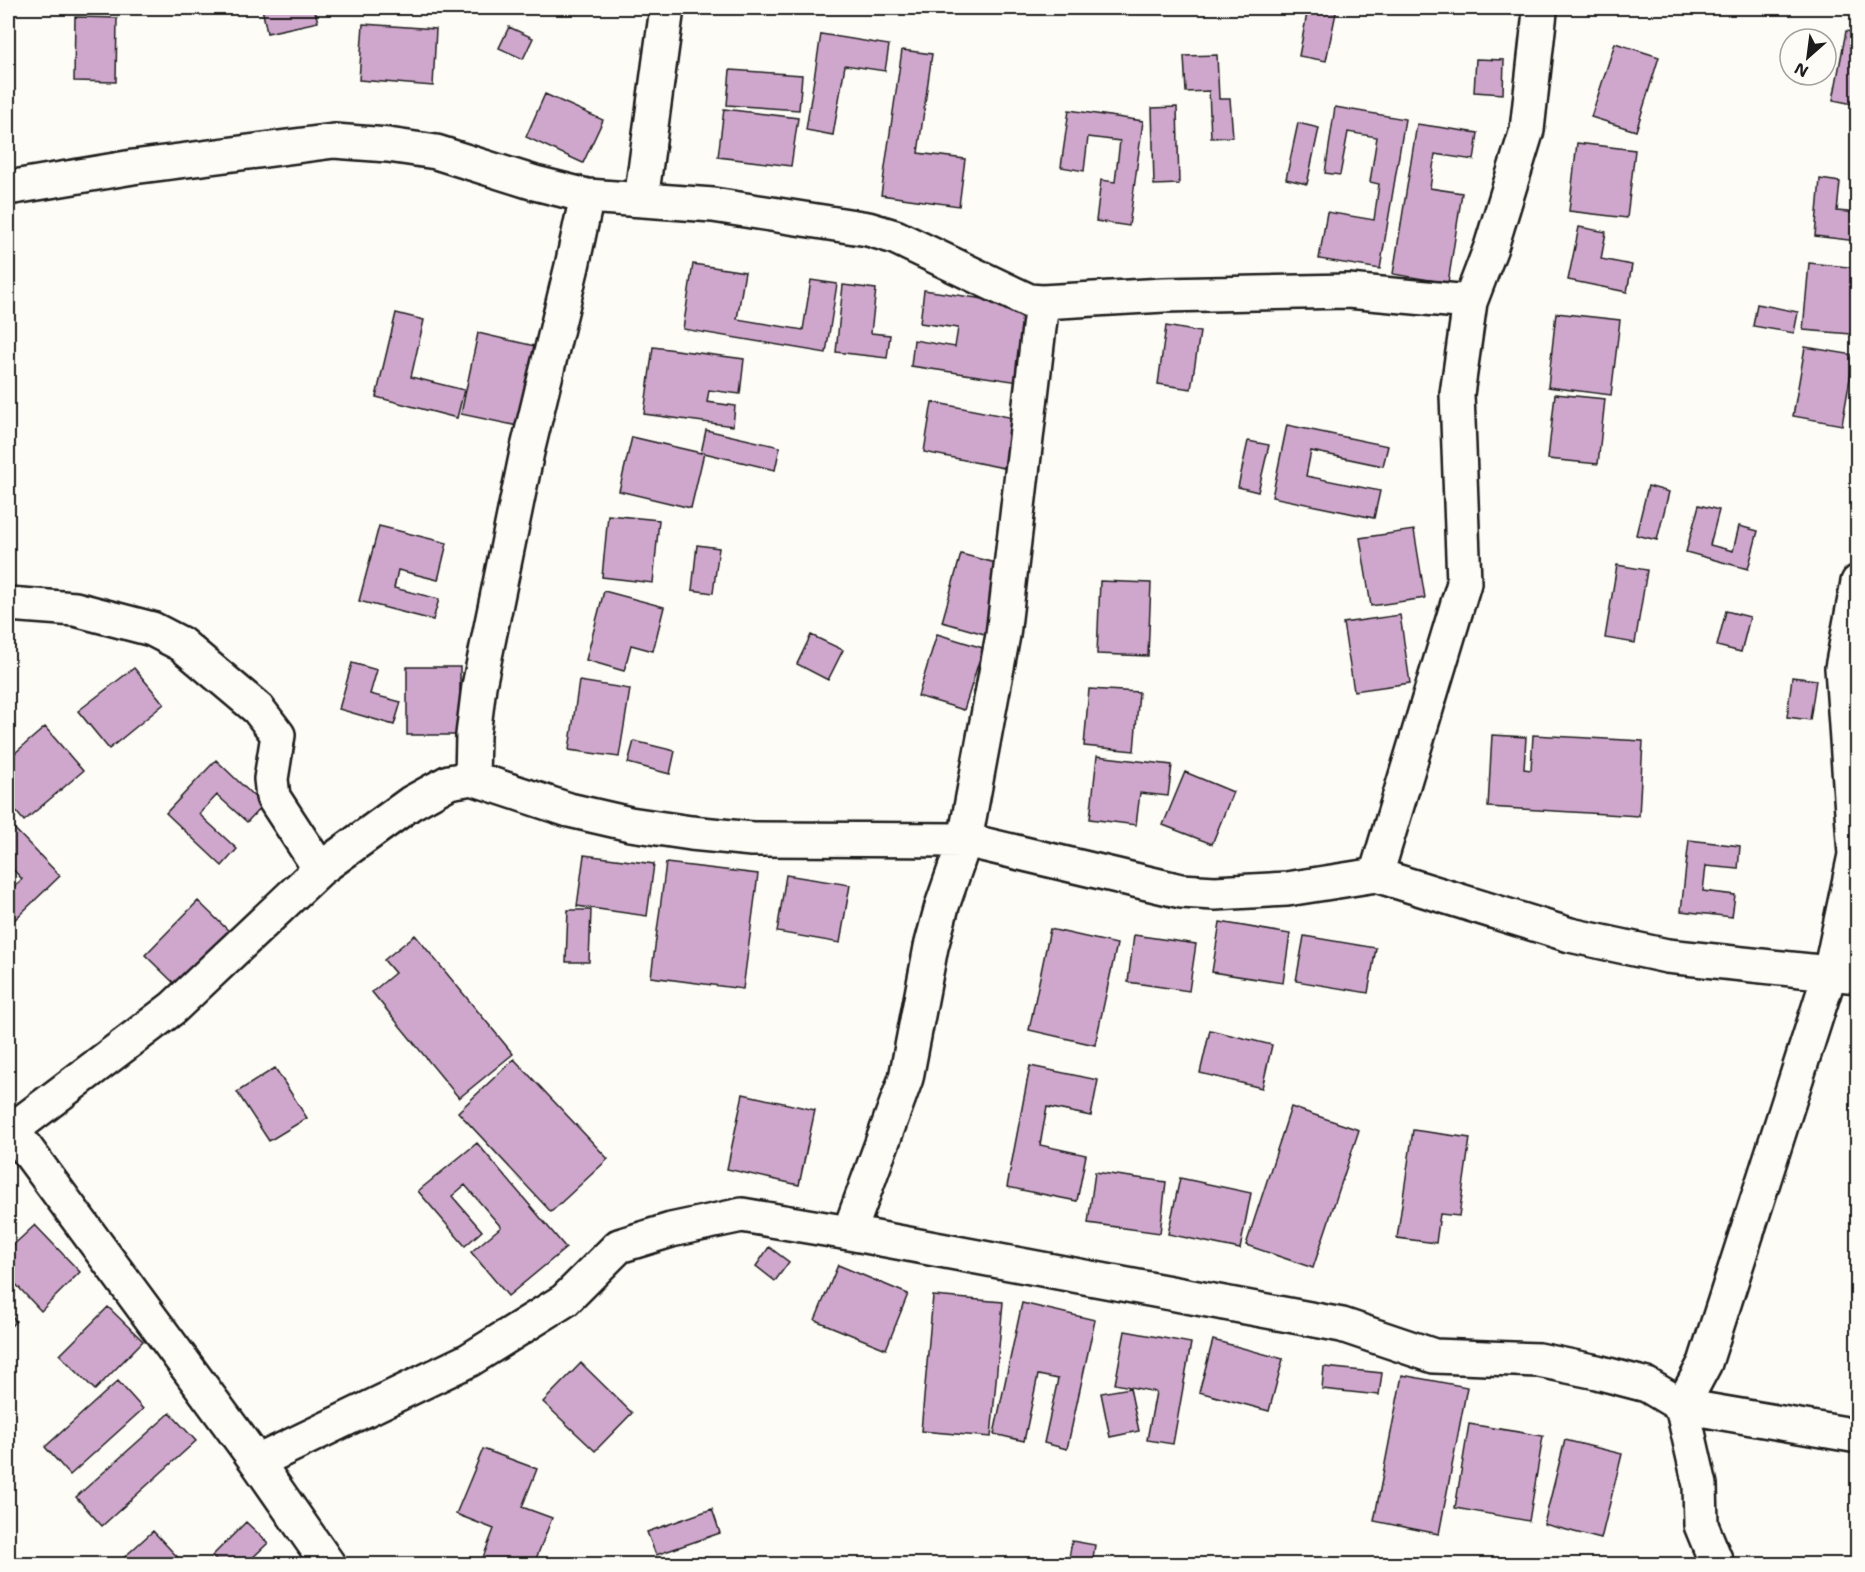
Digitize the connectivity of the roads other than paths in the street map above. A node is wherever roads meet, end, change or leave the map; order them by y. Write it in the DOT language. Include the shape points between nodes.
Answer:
graph roads {
  1 [pos="668,8"];
  2 [pos="1538,8"];
  3 [pos="8,188"];
  4 [pos="587,196"];
  5 [pos="641,200"];
  6 [pos="1042,302"];
  7 [pos="1470,302"];
  8 [pos="1857,582"];
  9 [pos="8,604"];
  10 [pos="1850,670"];
  11 [pos="472,778"];
  12 [pos="965,840"];
  13 [pos="320,869"];
  14 [pos="1376,875"];
  15 [pos="1844,975"];
  16 [pos="9,1129"];
  17 [pos="849,1233"];
  18 [pos="1682,1406"];
  19 [pos="1857,1436"];
  20 [pos="257,1462"];
  21 [pos="328,1564"];
  22 [pos="1717,1564"];
  1 -- 5 [label="street"];
  2 -- 7 [label="street" via="1527,130"];
  3 -- 4 [label="street" via="334,141 436,152"];
  4 -- 5 [label="street"];
  4 -- 11 [label="street" via="526,452 479,686"];
  5 -- 6 [label="street" via="713,205 868,229 895,237 1029,301"];
  6 -- 7 [label="street" via="1348,291"];
  6 -- 12 [label="street" via="1003,635"];
  7 -- 14 [label="street" via="1457,394 1464,583"];
  8 -- 10 [label="street"];
  9 -- 13 [label="street" via="75,609 152,629 181,644 258,710 278,735 271,779 273,797"];
  10 -- 15 [label="street" via="1855,855"];
  11 -- 12 [label="street" via="569,810 692,833 752,839"];
  11 -- 13 [label="street" via="449,782 411,803"];
  12 -- 14 [label="street" via="1181,891 1287,889"];
  12 -- 17 [label="street" via="931,947 906,1078"];
  13 -- 16 [label="street" via="173,1008"];
  14 -- 15 [label="street" via="1570,935 1667,956"];
  15 -- 18 [label="street" via="1705,1363"];
  16 -- 20 [label="street"];
  17 -- 18 [label="street" via="1342,1325 1434,1356 1539,1360 1597,1372 1647,1385"];
  17 -- 20 [label="street" via="742,1215 619,1246 565,1300 469,1360"];
  18 -- 19 [label="street"];
  18 -- 22 [label="street" via="1700,1485 1701,1525"];
  20 -- 21 [label="street"];
}
